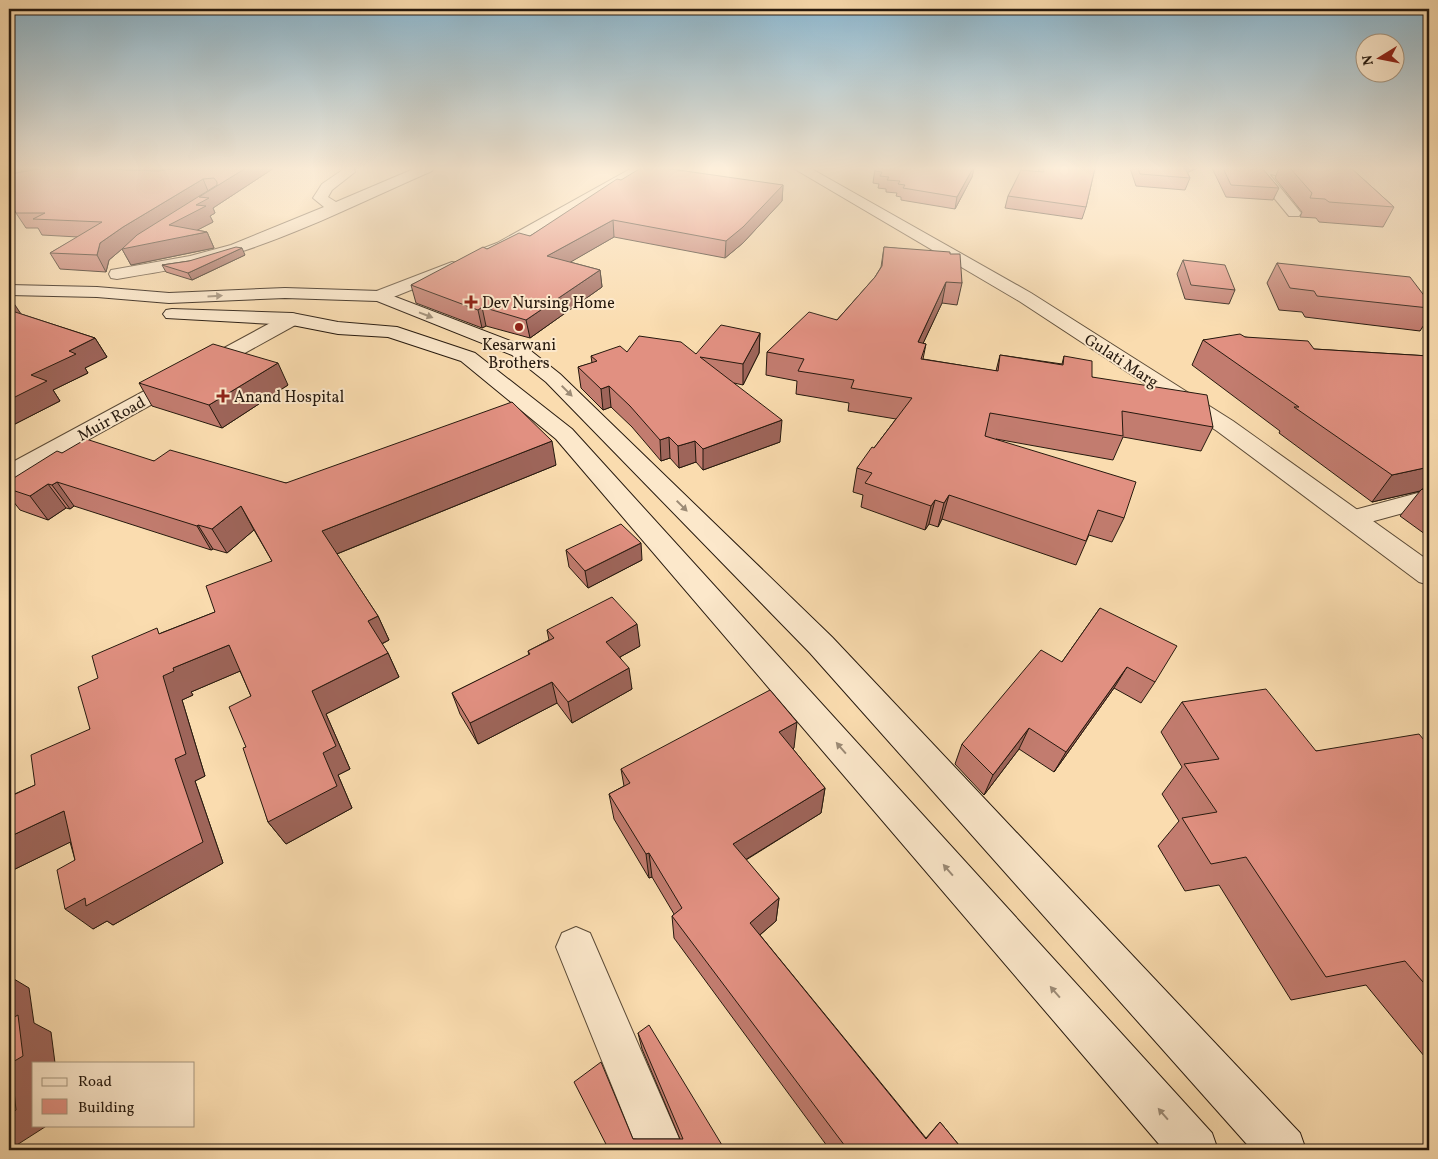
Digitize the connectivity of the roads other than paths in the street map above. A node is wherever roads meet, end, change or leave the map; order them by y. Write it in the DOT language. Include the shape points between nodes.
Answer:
graph roads {
  1 [pos="301,222"];
  2 [pos="546,222"];
  3 [pos="894,222"];
  4 [pos="124,259"];
  5 [pos="107,283"];
  6 [pos="9,290"];
  7 [pos="308,294"];
  8 [pos="386,299"];
  9 [pos="9,307"];
  10 [pos="279,319"];
  11 [pos="364,330"];
  12 [pos="9,474"];
  13 [pos="1429,498"];
  14 [pos="1352,519"];
  15 [pos="1429,575"];
  16 [pos="576,947"];
  17 [pos="661,1150"];
  18 [pos="1195,1150"];
  19 [pos="1283,1150"];
  1 -- 5 [label="street" via="237,248"];
  2 -- 8 [label="street" via="503,246"];
  3 -- 14 [label="street, Gulati Marg" via="1025,297 1225,426"];
  4 -- 5 [label="street" via="116,265"];
  5 -- 6 [label="street"];
  5 -- 7 [label="street, one-way" via="169,298"];
  7 -- 8 [label="street"];
  7 -- 10 [label="street, Muir Road" via="284,298"];
  8 -- 11 [label="street" via="389,323"];
  8 -- 19 [label="street, one-way" via="519,351 553,378 821,644"];
  9 -- 10 [label="street"];
  10 -- 11 [label="street"];
  10 -- 12 [label="street, Muir Road"];
  18 -- 11 [label="street, one-way" via="564,434 468,357 390,332"];
  13 -- 14 [label="street"];
  14 -- 15 [label="street, Gulati Marg"];
  16 -- 17 [label="street"];
}
